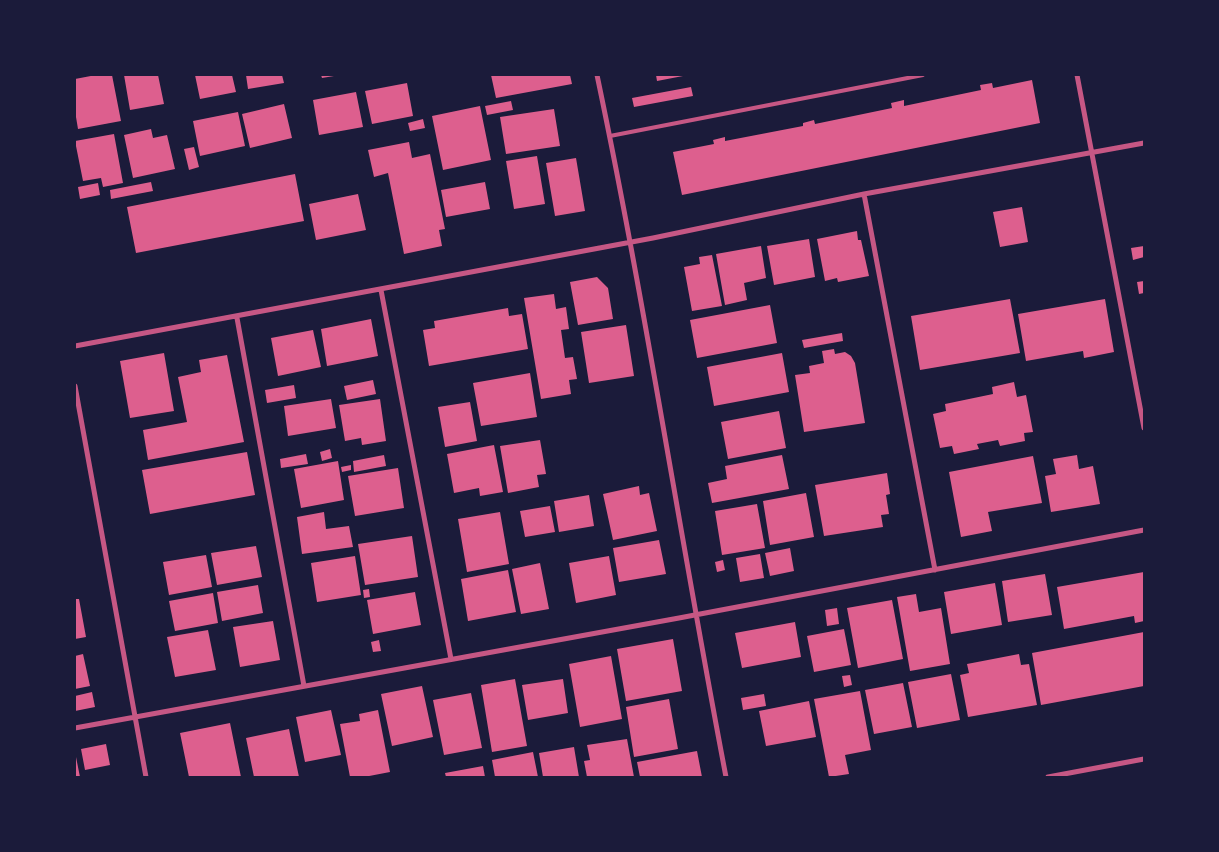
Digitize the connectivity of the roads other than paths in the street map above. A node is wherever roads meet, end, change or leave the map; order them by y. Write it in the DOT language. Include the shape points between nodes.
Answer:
graph roads {
  1 [pos="597,75"];
  2 [pos="923,75"];
  3 [pos="1078,75"];
  4 [pos="610,136"];
  5 [pos="1144,143"];
  6 [pos="1092,152"];
  7 [pos="864,194"];
  8 [pos="630,242"];
  9 [pos="381,290"];
  10 [pos="237,318"];
  11 [pos="75,346"];
  12 [pos="75,386"];
  13 [pos="1144,428"];
  14 [pos="1144,530"];
  15 [pos="935,570"];
  16 [pos="695,615"];
  17 [pos="451,659"];
  18 [pos="304,686"];
  19 [pos="135,717"];
  20 [pos="75,728"];
  21 [pos="1144,759"];
  22 [pos="146,777"];
  23 [pos="726,777"];
  24 [pos="1048,777"];
  1 -- 4 [label="street"];
  2 -- 4 [label="lane"];
  3 -- 6 [label="street"];
  4 -- 8 [label="street"];
  5 -- 6 [label="street"];
  6 -- 7 [label="street"];
  6 -- 13 [label="street"];
  7 -- 8 [label="street"];
  7 -- 15 [label="street"];
  8 -- 9 [label="street"];
  8 -- 16 [label="street"];
  9 -- 10 [label="street"];
  9 -- 17 [label="street"];
  10 -- 11 [label="street"];
  10 -- 18 [label="street"];
  12 -- 19 [label="street"];
  14 -- 15 [label="street"];
  15 -- 16 [label="street"];
  16 -- 17 [label="street"];
  16 -- 23 [label="street"];
  17 -- 18 [label="street"];
  18 -- 19 [label="street"];
  19 -- 20 [label="street"];
  19 -- 22 [label="street"];
  21 -- 24 [label="street"];
}
